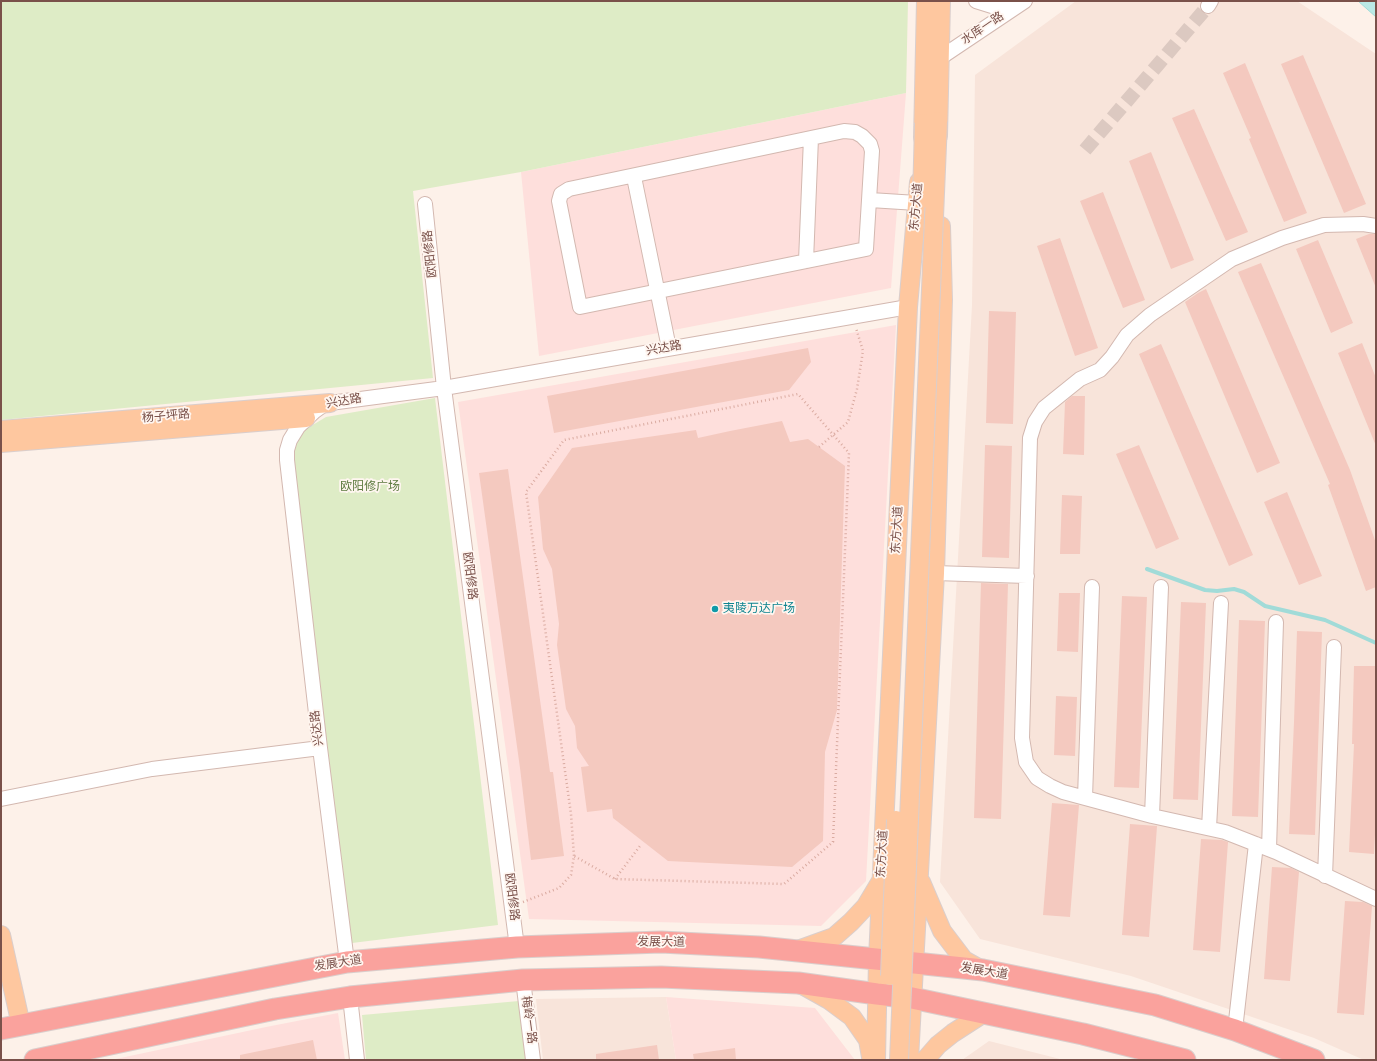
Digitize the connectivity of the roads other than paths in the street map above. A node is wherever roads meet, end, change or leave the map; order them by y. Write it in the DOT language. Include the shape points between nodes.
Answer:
graph roads {
  1 [pos="926,1"];
  2 [pos="942,1"];
  3 [pos="976,1"];
  4 [pos="1021,4"];
  5 [pos="940,58"];
  6 [pos="931,122"];
  7 [pos="811,138"];
  8 [pos="634,177"];
  9 [pos="870,200"];
  10 [pos="917,203"];
  11 [pos="426,204"];
  12 [pos="1376,226"];
  13 [pos="806,261"];
  14 [pos="657,291"];
  15 [pos="908,307"];
  16 [pos="669,348"];
  17 [pos="444,388"];
  18 [pos="330,403"];
  19 [pos="306,418"];
  20 [pos="1,430"];
  21 [pos="1,443"];
  22 [pos="935,573"];
  23 [pos="1027,576"];
  24 [pos="1092,587"];
  25 [pos="1160,587"];
  26 [pos="1221,603"];
  27 [pos="1276,622"];
  28 [pos="1334,648"];
  29 [pos="320,748"];
  30 [pos="1085,798"];
  31 [pos="1,799"];
  32 [pos="1152,816"];
  33 [pos="1209,828"];
  34 [pos="1262,847"];
  35 [pos="1325,876"];
  36 [pos="919,878"];
  37 [pos="882,880"];
  38 [pos="1376,900"];
  39 [pos="1,935"];
  40 [pos="517,946"];
  41 [pos="798,950"];
  42 [pos="878,959"];
  43 [pos="347,962"];
  44 [pos="914,962"];
  45 [pos="982,970"];
  46 [pos="523,980"];
  47 [pos="798,983"];
  48 [pos="877,994"];
  49 [pos="350,997"];
  50 [pos="912,998"];
  51 [pos="984,1013"];
  52 [pos="11,1027"];
  53 [pos="1235,1030"];
  54 [pos="35,1060"];
  55 [pos="357,1060"];
  56 [pos="533,1060"];
  57 [pos="872,1060"];
  58 [pos="876,1060"];
  59 [pos="888,1060"];
  60 [pos="899,1060"];
  61 [pos="909,1060"];
  62 [pos="925,1060"];
  63 [pos="1185,1060"];
  64 [pos="1314,1060"];
  1 -- 6 [label="main road, 东方大道"];
  2 -- 5 [label="main road, 东方大道"];
  3 -- 4 [label="street" via="992,6"];
  4 -- 5 [label="street, 水库一路"];
  5 -- 6 [label="main road, 东方大道"];
  6 -- 10 [label="main road, 东方大道"];
  6 -- 22 [label="main road, 东方大道" via="943,300"];
  6 -- 59 [label="main road, bridge" via="919,317 891,919"];
  6 -- 60 [label="main road, bridge"];
  7 -- 9 [label="street" via="844,131 855,132 870,144"];
  7 -- 13 [label="street"];
  7 -- 14 [label="street" via="561,194 559,200 580,307"];
  8 -- 14 [label="street"];
  9 -- 10 [label="street"];
  9 -- 13 [label="street" via="866,249"];
  10 -- 15 [label="main road, 东方大道"];
  11 -- 17 [label="street, 欧阳修路"];
  12 -- 23 [label="street" via="1324,226 1282,238 1232,259 1150,315 1127,335 1100,370 1080,379 1044,408 1035,422 1030,438"];
  13 -- 14 [label="street"];
  14 -- 16 [label="street"];
  15 -- 16 [label="street, 兴达路"];
  15 -- 37 [label="main road, 东方大道"];
  16 -- 17 [label="street, 兴达路"];
  17 -- 18 [label="street, 兴达路"];
  17 -- 40 [label="street, 欧阳修路"];
  18 -- 19 [label="street, 兴达路"];
  18 -- 20 [label="main road, 杨子坪路"];
  19 -- 21 [label="main road, 杨子坪路"];
  19 -- 29 [label="street, 兴达路" via="290,440 287,460"];
  22 -- 23 [label="street"];
  22 -- 36 [label="main road, 东方大道"];
  23 -- 30 [label="street" via="1022,738 1026,762 1037,778 1050,786"];
  24 -- 30 [label="street"];
  25 -- 32 [label="street"];
  26 -- 33 [label="street"];
  27 -- 34 [label="street"];
  28 -- 35 [label="street"];
  29 -- 31 [label="street" via="152,769"];
  29 -- 43 [label="street, 兴达路"];
  30 -- 32 [label="street"];
  32 -- 33 [label="street"];
  33 -- 34 [label="street"];
  34 -- 35 [label="street"];
  34 -- 53 [label="street"];
  35 -- 38 [label="street"];
  36 -- 44 [label="main road, 东方大道"];
  36 -- 45 [label="main road" via="942,931 964,960"];
  37 -- 41 [label="main road" via="866,906 834,937"];
  37 -- 42 [label="main road, 东方大道"];
  39 -- 52 [label="main road"];
  40 -- 41 [label="highway, 发展大道" via="661,942"];
  40 -- 43 [label="highway, 发展大道"];
  41 -- 42 [label="highway, 发展大道"];
  42 -- 44 [label="highway, 发展大道"];
  42 -- 48 [label="main road, 东方大道"];
  43 -- 52 [label="highway, 发展大道"];
  44 -- 45 [label="highway, 发展大道"];
  44 -- 50 [label="main road, 东方大道"];
  45 -- 53 [label="highway, 发展大道" via="1155,1004"];
  46 -- 47 [label="highway" via="661,977"];
  46 -- 49 [label="highway"];
  46 -- 56 [label="street, 梅岭一路"];
  47 -- 48 [label="highway"];
  47 -- 57 [label="main road" via="829,1000 852,1017 868,1040"];
  48 -- 50 [label="highway"];
  48 -- 58 [label="main road, 东方大道"];
  49 -- 54 [label="highway" via="275,1009"];
  49 -- 55 [label="street"];
  50 -- 51 [label="highway"];
  50 -- 61 [label="main road, 东方大道"];
  51 -- 62 [label="main road" via="953,1033"];
  51 -- 63 [label="highway" via="1083,1034"];
  53 -- 64 [label="highway, 发展大道"];
}
